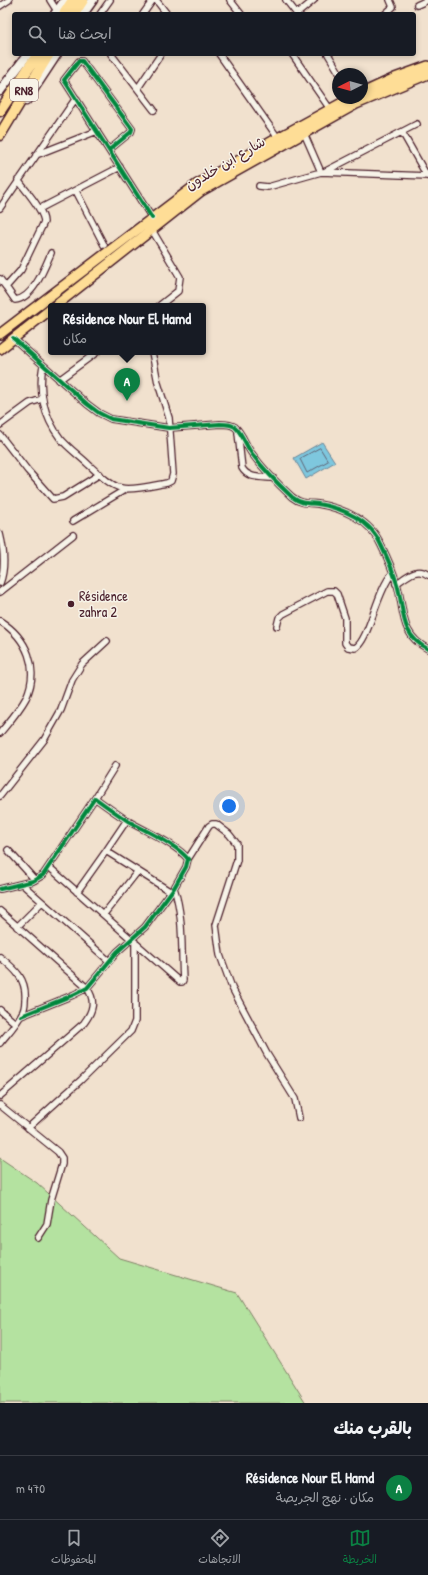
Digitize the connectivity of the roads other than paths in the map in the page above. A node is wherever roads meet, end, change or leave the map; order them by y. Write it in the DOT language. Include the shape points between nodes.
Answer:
graph roads {
  1 [pos="9,0"];
  2 [pos="50,0"];
  3 [pos="65,0"];
  4 [pos="73,0"];
  5 [pos="83,0"];
  6 [pos="92,0"];
  7 [pos="110,0"];
  8 [pos="154,0"];
  9 [pos="230,0"];
  10 [pos="286,0"];
  11 [pos="314,0"];
  12 [pos="390,0"];
  13 [pos="428,0"];
  14 [pos="417,5"];
  15 [pos="0,6"];
  16 [pos="58,12"];
  17 [pos="59,12"];
  18 [pos="60,12"];
  19 [pos="75,12"];
  20 [pos="84,12"];
  21 [pos="101,12"];
  22 [pos="145,12"];
  23 [pos="165,12"];
  24 [pos="239,12"];
  25 [pos="295,12"];
  26 [pos="299,12"];
  27 [pos="387,12"];
  28 [pos="27,56"];
  29 [pos="35,56"];
  30 [pos="36,56"];
  31 [pos="47,56"];
  32 [pos="47,56"];
  33 [pos="56,56"];
  34 [pos="114,56"];
  35 [pos="160,56"];
  36 [pos="220,56"];
  37 [pos="293,56"];
  38 [pos="329,56"];
  39 [pos="428,66"];
  40 [pos="336,68"];
  41 [pos="428,74"];
  42 [pos="138,88"];
  43 [pos="368,90"];
  44 [pos="0,92"];
  45 [pos="76,98"];
  46 [pos="0,101"];
  47 [pos="340,104"];
  48 [pos="330,109"];
  49 [pos="154,110"];
  50 [pos="0,111"];
  51 [pos="417,124"];
  52 [pos="0,126"];
  53 [pos="302,129"];
  54 [pos="97,132"];
  55 [pos="402,132"];
  56 [pos="0,135"];
  57 [pos="278,138"];
  58 [pos="0,140"];
  59 [pos="109,150"];
  60 [pos="36,155"];
  61 [pos="120,167"];
  62 [pos="323,172"];
  63 [pos="428,176"];
  64 [pos="18,180"];
  65 [pos="259,186"];
  66 [pos="76,191"];
  67 [pos="0,208"];
  68 [pos="39,209"];
  69 [pos="152,218"];
  70 [pos="152,230"];
  71 [pos="104,246"];
  72 [pos="51,253"];
  73 [pos="0,279"];
  74 [pos="6,287"];
  75 [pos="59,303"];
  76 [pos="163,303"];
  77 [pos="48,311"];
  78 [pos="0,334"];
  79 [pos="13,338"];
  80 [pos="0,349"];
  81 [pos="93,355"];
  82 [pos="153,355"];
  83 [pos="43,365"];
  84 [pos="59,380"];
  85 [pos="42,399"];
  86 [pos="0,425"];
  87 [pos="169,428"];
  88 [pos="238,431"];
  89 [pos="0,435"];
  90 [pos="100,474"];
  91 [pos="273,478"];
  92 [pos="126,489"];
  93 [pos="73,521"];
  94 [pos="0,534"];
  95 [pos="74,535"];
  96 [pos="392,574"];
  97 [pos="428,575"];
  98 [pos="0,583"];
  99 [pos="396,584"];
  100 [pos="0,592"];
  101 [pos="0,621"];
  102 [pos="277,626"];
  103 [pos="107,641"];
  104 [pos="428,649"];
  105 [pos="0,733"];
  106 [pos="115,766"];
  107 [pos="0,796"];
  108 [pos="95,798"];
  109 [pos="127,820"];
  110 [pos="8,850"];
  111 [pos="106,851"];
  112 [pos="188,859"];
  113 [pos="49,867"];
  114 [pos="138,871"];
  115 [pos="35,880"];
  116 [pos="22,884"];
  117 [pos="1,887"];
  118 [pos="172,890"];
  119 [pos="77,892"];
  120 [pos="42,902"];
  121 [pos="0,911"];
  122 [pos="104,914"];
  123 [pos="17,927"];
  124 [pos="134,940"];
  125 [pos="0,957"];
  126 [pos="109,961"];
  127 [pos="87,988"];
  128 [pos="0,1010"];
  129 [pos="21,1016"];
  130 [pos="15,1023"];
  131 [pos="0,1043"];
  132 [pos="0,1096"];
  133 [pos="0,1105"];
  134 [pos="300,1118"];
  135 [pos="28,1128"];
  136 [pos="38,1238"];
  1 -- 15 [label="street"];
  2 -- 16 [label="street"];
  3 -- 17 [label="main road"];
  4 -- 18 [label="highway"];
  5 -- 19 [label="highway"];
  6 -- 20 [label="main road"];
  7 -- 21 [label="street"];
  8 -- 22 [label="street"];
  8 -- 23 [label="street"];
  9 -- 24 [label="street"];
  10 -- 25 [label="street"];
  11 -- 26 [label="street"];
  12 -- 27 [label="street" via="392,7"];
  13 -- 14 [label="street"];
  28 -- 44 [label="main road"];
  29 -- 46 [label="highway"];
  30 -- 50 [label="highway, RN8"];
  31 -- 52 [label="highway, RN8"];
  32 -- 56 [label="highway"];
  33 -- 58 [label="main road"];
  34 -- 42 [label="street"];
  35 -- 42 [label="street"];
  36 -- 57 [label="street"];
  37 -- 48 [label="street"];
  38 -- 40 [label="street"];
  39 -- 43 [label="highway"];
  41 -- 53 [label="highway, شارع ابن خلدون"];
  42 -- 49 [label="street"];
  45 -- 54 [label="street"];
  45 -- 59 [label="street" via="64,80 81,61 132,129 132,132"];
  45 -- 60 [label="street"];
  47 -- 48 [label="highway, شارع ابن خلدون"];
  48 -- 53 [label="highway, شارع ابن خلدون"];
  51 -- 55 [label="street"];
  53 -- 57 [label="highway, شارع ابن خلدون"];
  53 -- 62 [label="street"];
  53 -- 70 [label="highway, شارع ابن خلدون" via="201,191"];
  54 -- 59 [label="street"];
  54 -- 60 [label="street"];
  55 -- 62 [label="street"];
  55 -- 63 [label="street"];
  57 -- 69 [label="highway, شارع ابن خلدون" via="196,185"];
  59 -- 61 [label="street"];
  60 -- 64 [label="street"];
  61 -- 66 [label="street"];
  61 -- 69 [label="street"];
  62 -- 63 [label="street"];
  62 -- 65 [label="street"];
  64 -- 67 [label="street"];
  64 -- 68 [label="street"];
  66 -- 68 [label="street"];
  66 -- 71 [label="street"];
  68 -- 74 [label="street" via="43,217 42,226 21,270"];
  69 -- 78 [label="highway, شارع ابن خلدون"];
  70 -- 75 [label="highway, شارع ابن خلدون"];
  70 -- 76 [label="street" via="180,277 178,291"];
  72 -- 74 [label="street" via="41,276 25,296 15,300"];
  73 -- 74 [label="street"];
  77 -- 79 [label="highway"];
  79 -- 80 [label="highway"];
  79 -- 83 [label="street"];
  81 -- 84 [label="street"];
  82 -- 87 [label="street" via="169,418"];
  83 -- 84 [label="street"];
  83 -- 85 [label="street"];
  84 -- 87 [label="street" via="99,413 111,419"];
  85 -- 86 [label="street" via="30,403"];
  85 -- 90 [label="street" via="48,419 60,438"];
  87 -- 88 [label="street" via="228,424"];
  87 -- 92 [label="street" via="173,474 171,480 167,483"];
  88 -- 91 [label="street" via="252,455"];
  88 -- 91 [label="street" via="242,468 245,473"];
  89 -- 90 [label="street" via="53,499 63,497"];
  90 -- 92 [label="street" via="119,488"];
  91 -- 96 [label="street" via="298,501 339,509 360,519 381,543"];
  92 -- 93 [label="street"];
  94 -- 98 [label="street" via="4,560"];
  95 -- 100 [label="street"];
  96 -- 99 [label="street"];
  96 -- 102 [label="street" via="382,587 366,632 359,646 355,648 348,647 346,643 345,618 334,591 327,591 283,614"];
  97 -- 99 [label="street" via="416,572"];
  99 -- 104 [label="street" via="406,626 411,636"];
  101 -- 105 [label="street" via="18,637 27,651 31,661 32,677 25,699"];
  103 -- 107 [label="street" via="82,664 44,740"];
  106 -- 108 [label="street"];
  108 -- 109 [label="street"];
  108 -- 113 [label="street"];
  109 -- 111 [label="street"];
  109 -- 112 [label="street" via="184,854"];
  110 -- 115 [label="street"];
  111 -- 114 [label="street"];
  111 -- 119 [label="street"];
  112 -- 118 [label="street"];
  112 -- 134 [label="street" via="212,824 216,824 229,834 237,844 237,860 216,925 220,955 232,988 267,1054 295,1099"];
  113 -- 115 [label="street"];
  113 -- 119 [label="street"];
  114 -- 118 [label="street"];
  114 -- 122 [label="street"];
  115 -- 116 [label="street"];
  116 -- 117 [label="street"];
  116 -- 120 [label="street"];
  118 -- 124 [label="street"];
  118 -- 124 [label="street" via="178,902 182,932 182,982"];
  119 -- 122 [label="street"];
  120 -- 123 [label="street"];
  120 -- 126 [label="street"];
  121 -- 123 [label="street"];
  122 -- 124 [label="street"];
  123 -- 127 [label="street"];
  124 -- 126 [label="street"];
  124 -- 135 [label="street" via="136,1012 131,1031"];
  125 -- 129 [label="street" via="23,980 26,996"];
  126 -- 127 [label="street"];
  127 -- 129 [label="street"];
  127 -- 132 [label="street" via="92,996 92,1007 84,1022"];
  128 -- 130 [label="street"];
  129 -- 130 [label="street"];
  130 -- 131 [label="street"];
  133 -- 135 [label="street"];
  135 -- 136 [label="street" via="62,1158 47,1224"];
}
